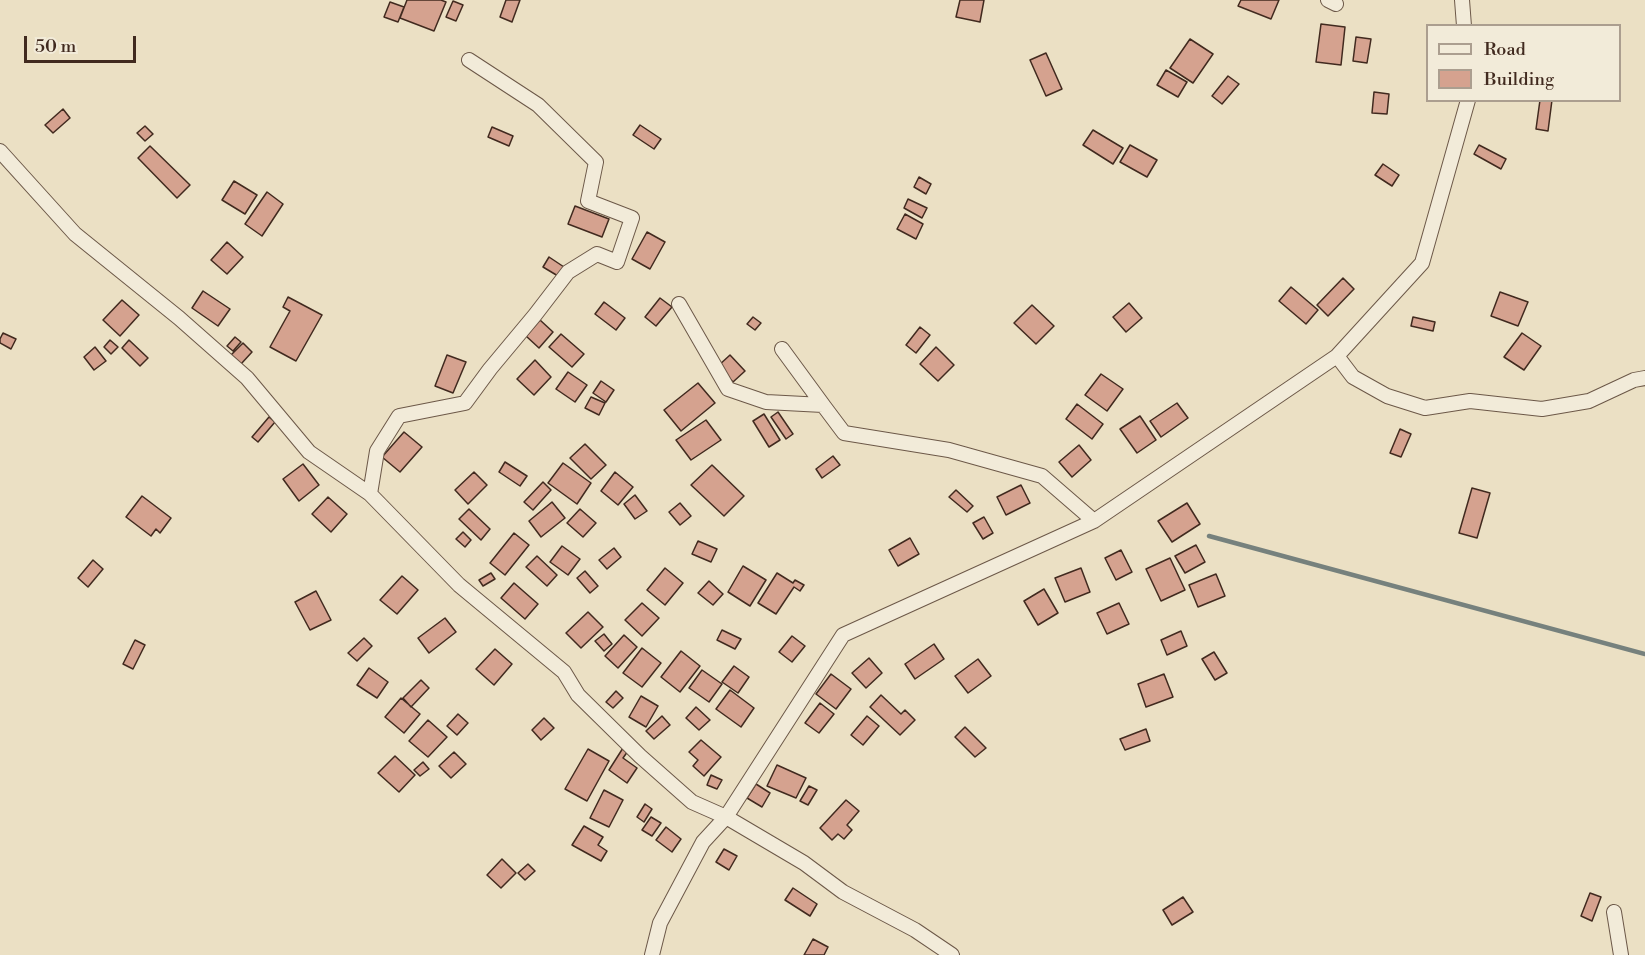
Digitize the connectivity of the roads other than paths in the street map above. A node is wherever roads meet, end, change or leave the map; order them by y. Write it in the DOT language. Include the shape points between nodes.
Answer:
graph roads {
  1 [pos="1462,0"];
  2 [pos="1464,24"];
  3 [pos="469,60"];
  4 [pos="1467,102"];
  5 [pos="0,151"];
  6 [pos="680,304"];
  7 [pos="782,349"];
  8 [pos="1336,356"];
  9 [pos="1645,378"];
  10 [pos="823,405"];
  11 [pos="370,494"];
  12 [pos="1094,521"];
  13 [pos="726,817"];
  14 [pos="1614,912"];
  15 [pos="652,955"];
  16 [pos="952,955"];
  17 [pos="1621,955"];
  1 -- 2 [label="street"];
  3 -- 11 [label="street" via="538,105 596,162 588,201 632,218 617,262 597,254 568,272 465,403 399,416 377,451"];
  4 -- 8 [label="street" via="1422,263"];
  5 -- 11 [label="street" via="75,234 247,378 309,452"];
  6 -- 10 [label="street" via="728,390 766,402"];
  7 -- 10 [label="street"];
  8 -- 9 [label="street" via="1353,376 1387,396 1425,408 1470,401 1542,409 1589,401"];
  8 -- 12 [label="street"];
  10 -- 12 [label="street" via="844,433 949,450 1042,476"];
  11 -- 13 [label="street" via="459,585 564,672 578,695 640,756 692,802"];
  12 -- 13 [label="street" via="843,635"];
  13 -- 15 [label="street" via="703,842 660,923"];
  13 -- 16 [label="street" via="804,863 843,892 915,930"];
  14 -- 17 [label="street"];
}
